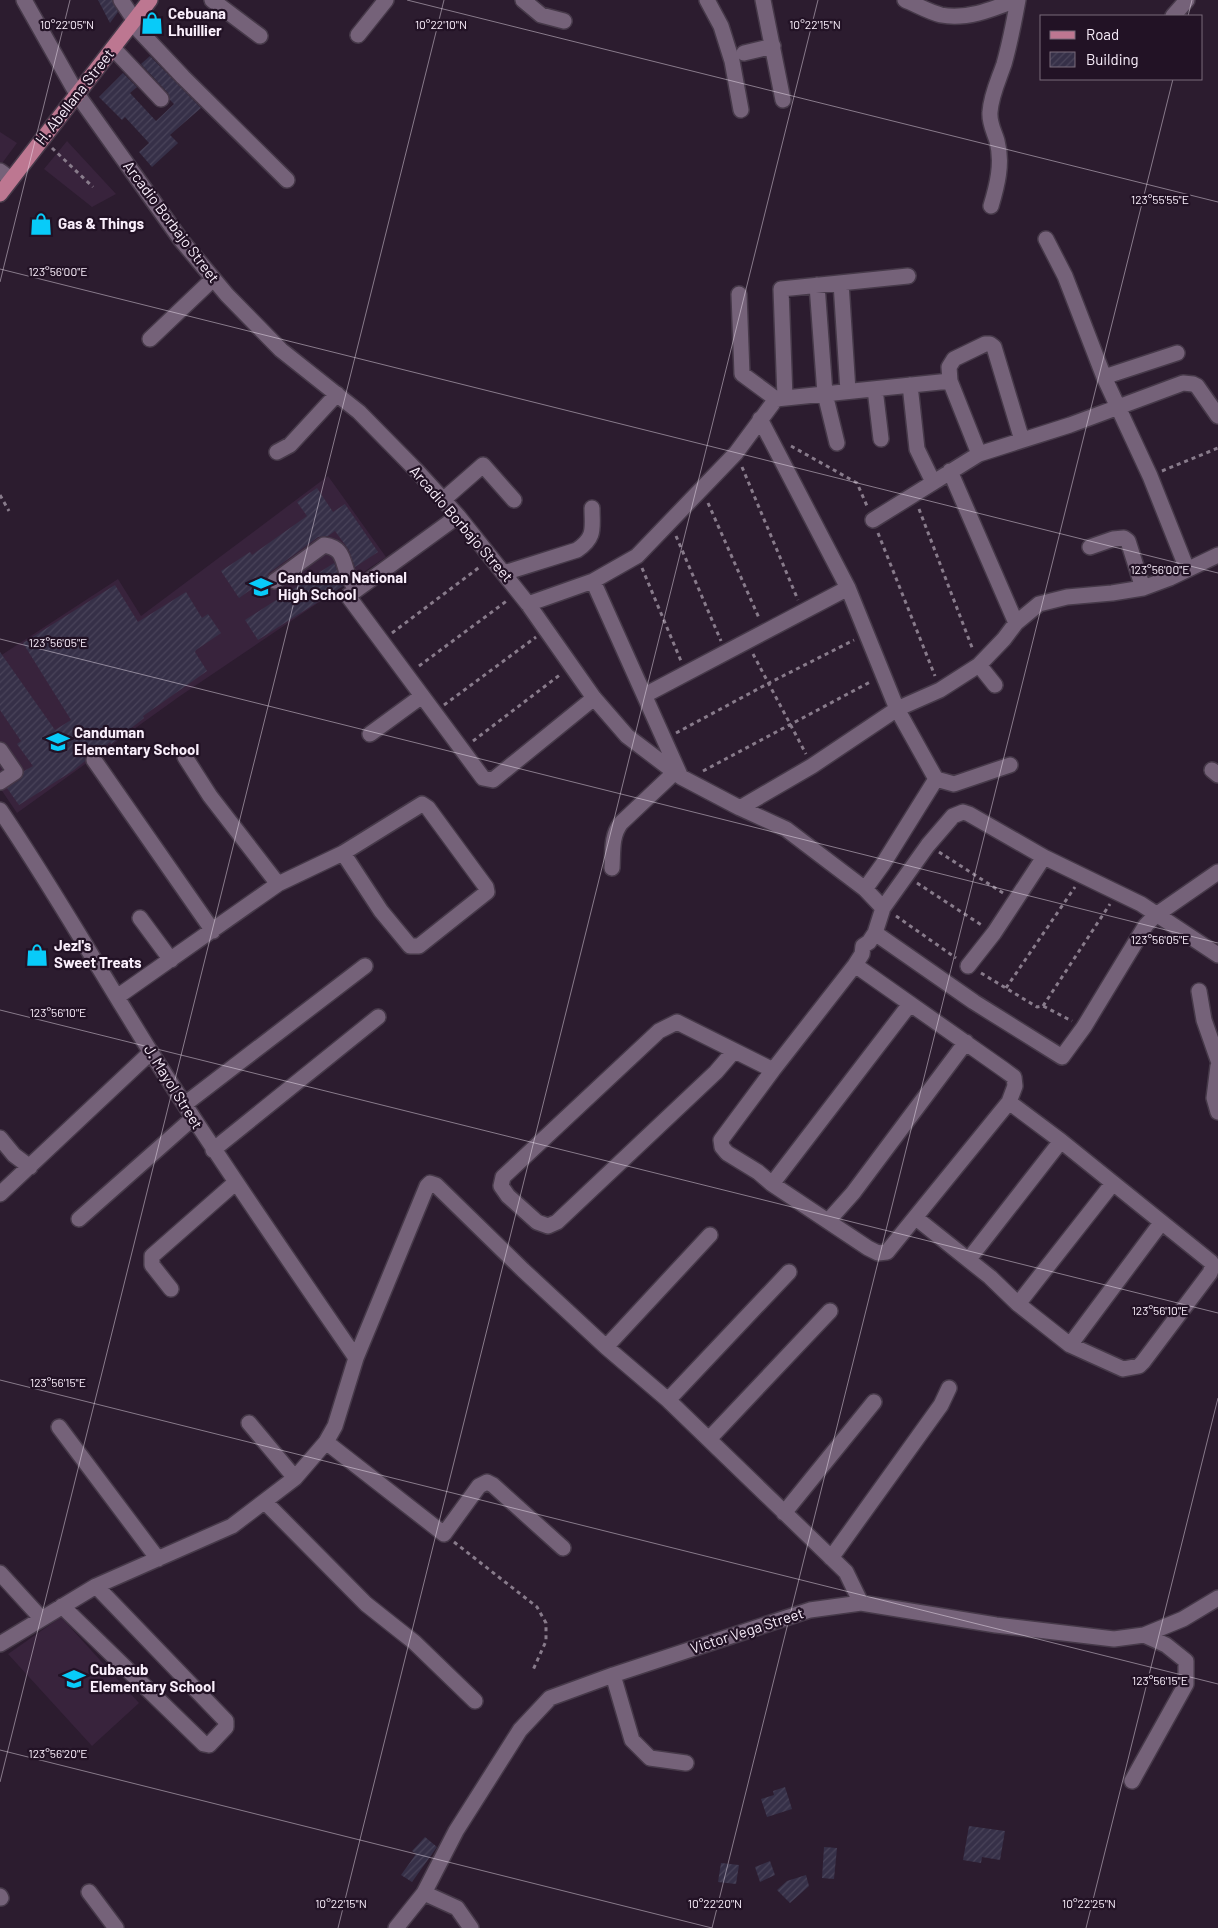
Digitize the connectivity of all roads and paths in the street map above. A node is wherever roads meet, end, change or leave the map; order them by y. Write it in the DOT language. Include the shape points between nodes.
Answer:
graph roads {
  1 [pos="24,0"];
  2 [pos="121,0"];
  3 [pos="150,0"];
  4 [pos="212,0"];
  5 [pos="386,0"];
  6 [pos="523,0"];
  7 [pos="707,0"];
  8 [pos="763,0"];
  9 [pos="905,0"];
  10 [pos="1017,0"];
  11 [pos="1187,0"];
  12 [pos="1174,15"];
  13 [pos="564,21"];
  14 [pos="134,22"];
  15 [pos="358,35"];
  16 [pos="260,36"];
  17 [pos="773,46"];
  18 [pos="112,48"];
  19 [pos="744,53"];
  20 [pos="77,94"];
  21 [pos="161,98"];
  22 [pos="784,100"];
  23 [pos="741,110"];
  24 [pos="42,139"];
  25 [pos="6,175"];
  26 [pos="287,180"];
  27 [pos="93,187"];
  28 [pos="0,194"];
  29 [pos="991,206"];
  30 [pos="1046,238"];
  31 [pos="908,276"];
  32 [pos="213,279"];
  33 [pos="841,283"];
  34 [pos="817,286"];
  35 [pos="738,294"];
  36 [pos="150,339"];
  37 [pos="1177,353"];
  38 [pos="1104,376"];
  39 [pos="950,381"];
  40 [pos="910,385"];
  41 [pos="875,389"];
  42 [pos="848,391"];
  43 [pos="337,394"];
  44 [pos="825,394"];
  45 [pos="780,398"];
  46 [pos="1119,407"];
  47 [pos="1218,416"];
  48 [pos="760,419"];
  49 [pos="881,439"];
  50 [pos="771,440"];
  51 [pos="1022,440"];
  52 [pos="837,443"];
  53 [pos="1218,448"];
  54 [pos="276,452"];
  55 [pos="736,453"];
  56 [pos="978,454"];
  57 [pos="950,471"];
  58 [pos="1150,476"];
  59 [pos="933,482"];
  60 [pos="702,488"];
  61 [pos="0,494"];
  62 [pos="914,494"];
  63 [pos="443,500"];
  64 [pos="514,500"];
  65 [pos="592,508"];
  66 [pos="10,511"];
  67 [pos="458,516"];
  68 [pos="873,520"];
  69 [pos="670,522"];
  70 [pos="1090,547"];
  71 [pos="1218,555"];
  72 [pos="637,556"];
  73 [pos="492,558"];
  74 [pos="1187,569"];
  75 [pos="504,573"];
  76 [pos="275,581"];
  77 [pos="593,582"];
  78 [pos="848,588"];
  79 [pos="1143,588"];
  80 [pos="356,590"];
  81 [pos="519,592"];
  82 [pos="528,604"];
  83 [pos="803,612"];
  84 [pos="1016,622"];
  85 [pos="546,629"];
  86 [pos="765,632"];
  87 [pos="866,634"];
  88 [pos="382,640"];
  89 [pos="746,642"];
  90 [pos="726,653"];
  91 [pos="979,665"];
  92 [pos="571,666"];
  93 [pos="686,673"];
  94 [pos="408,675"];
  95 [pos="883,675"];
  96 [pos="769,683"];
  97 [pos="995,685"];
  98 [pos="940,690"];
  99 [pos="645,695"];
  100 [pos="422,696"];
  101 [pos="594,698"];
  102 [pos="897,709"];
  103 [pos="435,711"];
  104 [pos="791,725"];
  105 [pos="370,734"];
  106 [pos="664,739"];
  107 [pos="0,750"];
  108 [pos="462,750"];
  109 [pos="185,757"];
  110 [pos="94,760"];
  111 [pos="1010,765"];
  112 [pos="812,766"];
  113 [pos="681,776"];
  114 [pos="936,779"];
  115 [pos="0,782"];
  116 [pos="740,808"];
  117 [pos="0,810"];
  118 [pos="928,845"];
  119 [pos="343,853"];
  120 [pos="1044,857"];
  121 [pos="612,868"];
  122 [pos="1218,872"];
  123 [pos="906,876"];
  124 [pos="1082,876"];
  125 [pos="278,884"];
  126 [pos="865,889"];
  127 [pos="1117,893"];
  128 [pos="1014,900"];
  129 [pos="883,908"];
  130 [pos="1156,915"];
  131 [pos="140,918"];
  132 [pos="213,931"];
  133 [pos="994,933"];
  134 [pos="865,949"];
  135 [pos="1218,955"];
  136 [pos="171,960"];
  137 [pos="365,966"];
  138 [pos="968,966"];
  139 [pos="1006,988"];
  140 [pos="1199,991"];
  141 [pos="117,998"];
  142 [pos="910,1004"];
  143 [pos="1043,1006"];
  144 [pos="378,1017"];
  145 [pos="966,1042"];
  146 [pos="151,1052"];
  147 [pos="734,1052"];
  148 [pos="1218,1060"];
  149 [pos="1218,1066"];
  150 [pos="773,1070"];
  151 [pos="1009,1102"];
  152 [pos="185,1104"];
  153 [pos="1218,1112"];
  154 [pos="193,1118"];
  155 [pos="0,1138"];
  156 [pos="1062,1141"];
  157 [pos="213,1150"];
  158 [pos="30,1167"];
  159 [pos="235,1183"];
  160 [pos="1113,1183"];
  161 [pos="772,1184"];
  162 [pos="0,1194"];
  163 [pos="916,1218"];
  164 [pos="79,1219"];
  165 [pos="828,1221"];
  166 [pos="1161,1222"];
  167 [pos="710,1235"];
  168 [pos="969,1259"];
  169 [pos="789,1272"];
  170 [pos="171,1289"];
  171 [pos="1018,1304"];
  172 [pos="830,1311"];
  173 [pos="1070,1345"];
  174 [pos="606,1347"];
  175 [pos="356,1358"];
  176 [pos="949,1388"];
  177 [pos="668,1400"];
  178 [pos="874,1402"];
  179 [pos="249,1423"];
  180 [pos="59,1427"];
  181 [pos="709,1439"];
  182 [pos="326,1442"];
  183 [pos="295,1478"];
  184 [pos="265,1502"];
  185 [pos="784,1513"];
  186 [pos="444,1534"];
  187 [pos="563,1548"];
  188 [pos="831,1558"];
  189 [pos="158,1559"];
  190 [pos="0,1573"];
  191 [pos="96,1586"];
  192 [pos="1218,1598"];
  193 [pos="861,1603"];
  194 [pos="62,1606"];
  195 [pos="41,1618"];
  196 [pos="1144,1635"];
  197 [pos="0,1644"];
  198 [pos="533,1670"];
  199 [pos="613,1675"];
  200 [pos="475,1701"];
  201 [pos="686,1762"];
  202 [pos="1132,1781"];
  203 [pos="89,1892"];
  204 [pos="424,1893"];
  205 [pos="116,1928"];
  206 [pos="396,1928"];
  207 [pos="471,1928"];
  1 -- 20 [label="street, Arcadio Borbajo Street"];
  2 -- 14 [label="street"];
  3 -- 14 [label="main road, H. Abellana Street"];
  4 -- 16 [label="street"];
  5 -- 15 [label="street"];
  6 -- 13 [label="street" via="541,16"];
  7 -- 23 [label="street" via="721,26 732,61"];
  8 -- 17 [label="street"];
  9 -- 10 [label="street" via="941,15 965,16"];
  10 -- 29 [label="street" via="1013,31 990,112 999,161"];
  11 -- 12 [label="street"];
  14 -- 18 [label="main road, H. Abellana Street"];
  14 -- 26 [label="street" via="183,77"];
  17 -- 19 [label="street"];
  17 -- 22 [label="street"];
  18 -- 20 [label="main road, H. Abellana Street"];
  18 -- 21 [label="street"];
  20 -- 24 [label="main road, H. Abellana Street"];
  20 -- 32 [label="street, Arcadio Borbajo Street" via="181,240"];
  24 -- 25 [label="main road, H. Abellana Street"];
  24 -- 27 [label="path"];
  25 -- 28 [label="main road, H. Abellana Street"];
  30 -- 38 [label="street" via="1069,285"];
  31 -- 33 [label="street"];
  32 -- 36 [label="street"];
  32 -- 43 [label="street, Arcadio Borbajo Street" via="281,350"];
  33 -- 34 [label="street"];
  33 -- 42 [label="street"];
  34 -- 44 [label="street"];
  34 -- 45 [label="street" via="781,290"];
  35 -- 45 [label="street" via="742,374"];
  37 -- 38 [label="street"];
  38 -- 46 [label="street"];
  39 -- 40 [label="street"];
  39 -- 51 [label="street" via="948,367 954,359 985,344 994,346"];
  39 -- 56 [label="street"];
  40 -- 41 [label="street"];
  40 -- 59 [label="street" via="917,449"];
  41 -- 42 [label="street"];
  41 -- 49 [label="street"];
  42 -- 44 [label="street"];
  43 -- 54 [label="street" via="290,445"];
  43 -- 63 [label="street, Arcadio Borbajo Street" via="359,412"];
  44 -- 45 [label="street"];
  44 -- 52 [label="street"];
  45 -- 48 [label="street"];
  46 -- 47 [label="street" via="1183,383 1193,384"];
  46 -- 51 [label="street"];
  46 -- 58 [label="street"];
  48 -- 50 [label="street"];
  48 -- 55 [label="street"];
  50 -- 68 [label="path" via="790,445 857,483"];
  50 -- 78 [label="street"];
  51 -- 56 [label="street"];
  53 -- 58 [label="path"];
  55 -- 60 [label="street"];
  55 -- 83 [label="path"];
  56 -- 57 [label="street"];
  57 -- 59 [label="street"];
  57 -- 84 [label="street"];
  58 -- 74 [label="street"];
  59 -- 62 [label="street"];
  60 -- 69 [label="street"];
  60 -- 86 [label="path"];
  61 -- 66 [label="path"];
  62 -- 68 [label="street"];
  62 -- 91 [label="path"];
  63 -- 64 [label="street" via="483,465"];
  63 -- 67 [label="street, Arcadio Borbajo Street"];
  65 -- 75 [label="street" via="592,534 577,550"];
  67 -- 73 [label="street, Arcadio Borbajo Street"];
  67 -- 80 [label="street"];
  68 -- 98 [label="path"];
  69 -- 72 [label="street"];
  69 -- 90 [label="path"];
  70 -- 79 [label="street" via="1120,537 1128,541"];
  71 -- 74 [label="street"];
  72 -- 77 [label="street"];
  72 -- 93 [label="path"];
  73 -- 75 [label="street, Arcadio Borbajo Street"];
  73 -- 88 [label="path"];
  74 -- 79 [label="street"];
  75 -- 81 [label="street, Arcadio Borbajo Street"];
  76 -- 80 [label="street" via="324,545 332,546 342,556"];
  77 -- 82 [label="street"];
  77 -- 99 [label="street"];
  78 -- 83 [label="street"];
  78 -- 87 [label="street"];
  79 -- 84 [label="street" via="1067,597 1039,604"];
  80 -- 88 [label="street" via="348,596"];
  81 -- 82 [label="street, Arcadio Borbajo Street"];
  81 -- 94 [label="path"];
  82 -- 85 [label="street, Arcadio Borbajo Street"];
  83 -- 86 [label="street"];
  84 -- 91 [label="street" via="1004,640"];
  85 -- 92 [label="street, Arcadio Borbajo Street"];
  85 -- 103 [label="path"];
  86 -- 89 [label="street"];
  87 -- 95 [label="street"];
  87 -- 96 [label="path"];
  88 -- 94 [label="street"];
  89 -- 90 [label="street"];
  89 -- 96 [label="path"];
  90 -- 93 [label="street"];
  91 -- 97 [label="street"];
  91 -- 98 [label="street"];
  92 -- 101 [label="street, Arcadio Borbajo Street"];
  92 -- 108 [label="path"];
  93 -- 99 [label="street"];
  94 -- 100 [label="street"];
  95 -- 102 [label="street"];
  95 -- 104 [label="path"];
  96 -- 104 [label="path"];
  96 -- 106 [label="path"];
  98 -- 102 [label="street"];
  99 -- 106 [label="street"];
  100 -- 103 [label="street"];
  100 -- 105 [label="street"];
  101 -- 108 [label="street" via="493,780 483,778"];
  101 -- 113 [label="street, Arcadio Borbajo Street" via="627,736"];
  102 -- 112 [label="street"];
  102 -- 114 [label="street"];
  103 -- 108 [label="street"];
  104 -- 112 [label="path"];
  104 -- 113 [label="path"];
  106 -- 113 [label="street"];
  107 -- 115 [label="street" via="15,772"];
  109 -- 125 [label="street" via="210,796"];
  110 -- 132 [label="street"];
  111 -- 114 [label="street" via="954,784"];
  112 -- 116 [label="street"];
  113 -- 116 [label="street, Arcadio Borbajo Street"];
  113 -- 121 [label="street" via="621,823 613,842"];
  114 -- 126 [label="street"];
  116 -- 126 [label="street, Arcadio Borbajo Street" via="786,829"];
  117 -- 141 [label="street, J. Mayol Street" via="33,858"];
  118 -- 120 [label="street" via="954,816 962,812"];
  118 -- 123 [label="street"];
  118 -- 128 [label="path"];
  119 -- 119 [label="street" via="422,804 487,892 419,946 410,946 381,911"];
  119 -- 125 [label="street"];
  120 -- 124 [label="street"];
  120 -- 128 [label="street"];
  122 -- 130 [label="street"];
  123 -- 129 [label="street"];
  123 -- 133 [label="path"];
  124 -- 127 [label="street"];
  124 -- 139 [label="path"];
  125 -- 132 [label="street"];
  126 -- 129 [label="street, Arcadio Borbajo Street"];
  127 -- 130 [label="street"];
  127 -- 143 [label="path"];
  128 -- 133 [label="street"];
  129 -- 134 [label="street"];
  130 -- 134 [label="street" via="1146,925 1062,1057 974,1002"];
  130 -- 135 [label="street"];
  131 -- 136 [label="street"];
  132 -- 136 [label="street"];
  133 -- 138 [label="street"];
  134 -- 142 [label="street"];
  134 -- 150 [label="street"];
  136 -- 141 [label="street"];
  137 -- 152 [label="street"];
  140 -- 148 [label="street" via="1204,1020"];
  141 -- 146 [label="street, J. Mayol Street"];
  142 -- 145 [label="street"];
  142 -- 161 [label="street"];
  144 -- 157 [label="street"];
  145 -- 151 [label="street" via="1014,1077 1015,1086"];
  145 -- 165 [label="street" via="853,1193"];
  146 -- 152 [label="street, J. Mayol Street"];
  146 -- 158 [label="street"];
  147 -- 147 [label="street" via="557,1222 548,1226 537,1222 508,1196 502,1186 503,1177 659,1031 677,1022"];
  147 -- 150 [label="street"];
  149 -- 153 [label="street" via="1214,1098"];
  150 -- 161 [label="street" via="721,1140 727,1153"];
  151 -- 156 [label="street"];
  151 -- 163 [label="street"];
  152 -- 154 [label="street, J. Mayol Street"];
  154 -- 157 [label="street, J. Mayol Street"];
  154 -- 164 [label="street"];
  155 -- 158 [label="street"];
  156 -- 160 [label="street"];
  156 -- 168 [label="street"];
  157 -- 159 [label="street, J. Mayol Street"];
  158 -- 162 [label="street"];
  159 -- 170 [label="street" via="152,1256 152,1265"];
  159 -- 175 [label="street, J. Mayol Street"];
  160 -- 166 [label="street"];
  160 -- 171 [label="street"];
  161 -- 165 [label="street"];
  163 -- 165 [label="street" via="887,1252 878,1253"];
  163 -- 168 [label="street"];
  166 -- 173 [label="street"];
  166 -- 173 [label="street" via="1211,1262 1210,1273 1193,1296 1139,1366 1123,1369"];
  167 -- 174 [label="street"];
  168 -- 171 [label="street"];
  169 -- 177 [label="street"];
  171 -- 173 [label="street"];
  172 -- 181 [label="street"];
  174 -- 175 [label="street" via="436,1185 430,1184"];
  174 -- 177 [label="street"];
  175 -- 182 [label="street" via="341,1413"];
  176 -- 188 [label="street" via="942,1405"];
  177 -- 181 [label="street"];
  178 -- 185 [label="street"];
  179 -- 183 [label="street"];
  180 -- 189 [label="street"];
  181 -- 185 [label="street"];
  182 -- 183 [label="street"];
  182 -- 186 [label="street"];
  183 -- 184 [label="street"];
  184 -- 189 [label="street" via="232,1526"];
  184 -- 200 [label="street" via="366,1604 414,1642"];
  185 -- 188 [label="street"];
  186 -- 187 [label="street" via="479,1486 487,1482"];
  186 -- 198 [label="path" via="537,1607 546,1623 546,1641"];
  188 -- 193 [label="street" via="846,1572"];
  189 -- 191 [label="street"];
  190 -- 195 [label="street"];
  191 -- 194 [label="street"];
  191 -- 194 [label="street" via="226,1721 226,1727 209,1745 204,1744"];
  192 -- 196 [label="street, Victor Vega Street" via="1183,1619"];
  193 -- 196 [label="street, Victor Vega Street" via="996,1625 1114,1639"];
  193 -- 199 [label="street, Victor Vega Street" via="810,1610"];
  194 -- 195 [label="street"];
  195 -- 197 [label="street"];
  196 -- 202 [label="street" via="1166,1645 1186,1661 1186,1684"];
  199 -- 201 [label="street" via="632,1740 650,1758"];
  199 -- 204 [label="street, Victor Vega Street" via="550,1698 520,1730 456,1831"];
  203 -- 205 [label="street"];
  204 -- 206 [label="street, Victor Vega Street"];
  204 -- 207 [label="street" via="457,1908"];
}
